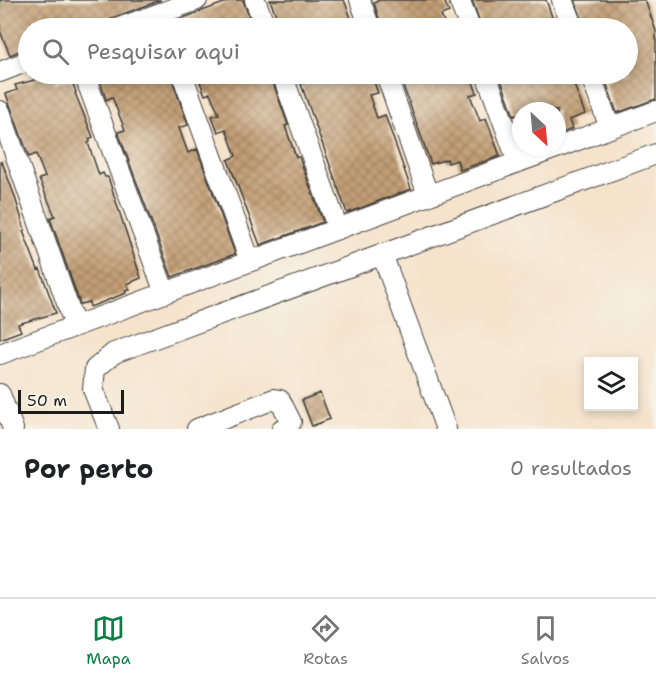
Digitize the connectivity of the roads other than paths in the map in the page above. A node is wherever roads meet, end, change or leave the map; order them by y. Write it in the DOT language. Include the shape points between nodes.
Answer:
graph roads {
  1 [pos="197,0"];
  2 [pos="255,0"];
  3 [pos="360,0"];
  4 [pos="459,0"];
  5 [pos="562,0"];
  6 [pos="168,18"];
  7 [pos="262,18"];
  8 [pos="366,18"];
  9 [pos="466,18"];
  10 [pos="569,18"];
  11 [pos="18,63"];
  12 [pos="2,65"];
  13 [pos="88,84"];
  14 [pos="186,84"];
  15 [pos="286,84"];
  16 [pos="389,84"];
  17 [pos="490,84"];
  18 [pos="594,84"];
  19 [pos="0,111"];
  20 [pos="656,111"];
  21 [pos="610,128"];
  22 [pos="656,154"];
  23 [pos="518,162"];
  24 [pos="428,195"];
  25 [pos="338,230"];
  26 [pos="382,254"];
  27 [pos="250,261"];
  28 [pos="165,293"];
  29 [pos="75,326"];
  30 [pos="0,354"];
  31 [pos="0,394"];
  32 [pos="13,429"];
  33 [pos="109,429"];
  34 [pos="197,429"];
  35 [pos="282,429"];
  36 [pos="446,429"];
  1 -- 6 [label="street"];
  2 -- 7 [label="street"];
  3 -- 8 [label="street"];
  4 -- 9 [label="street"];
  5 -- 10 [label="street"];
  11 -- 12 [label="street"];
  13 -- 28 [label="street"];
  14 -- 27 [label="street"];
  15 -- 25 [label="street"];
  16 -- 24 [label="street"];
  17 -- 23 [label="street"];
  18 -- 21 [label="street"];
  19 -- 29 [label="street"];
  20 -- 21 [label="street"];
  21 -- 23 [label="street"];
  22 -- 26 [label="street"];
  23 -- 24 [label="street"];
  24 -- 25 [label="street"];
  25 -- 27 [label="street"];
  26 -- 33 [label="street" via="114,353 95,369 93,389"];
  26 -- 36 [label="street"];
  27 -- 28 [label="street"];
  28 -- 29 [label="street"];
  29 -- 30 [label="street"];
  31 -- 32 [label="street"];
  34 -- 35 [label="street" via="274,399 280,400 291,422"];
}
